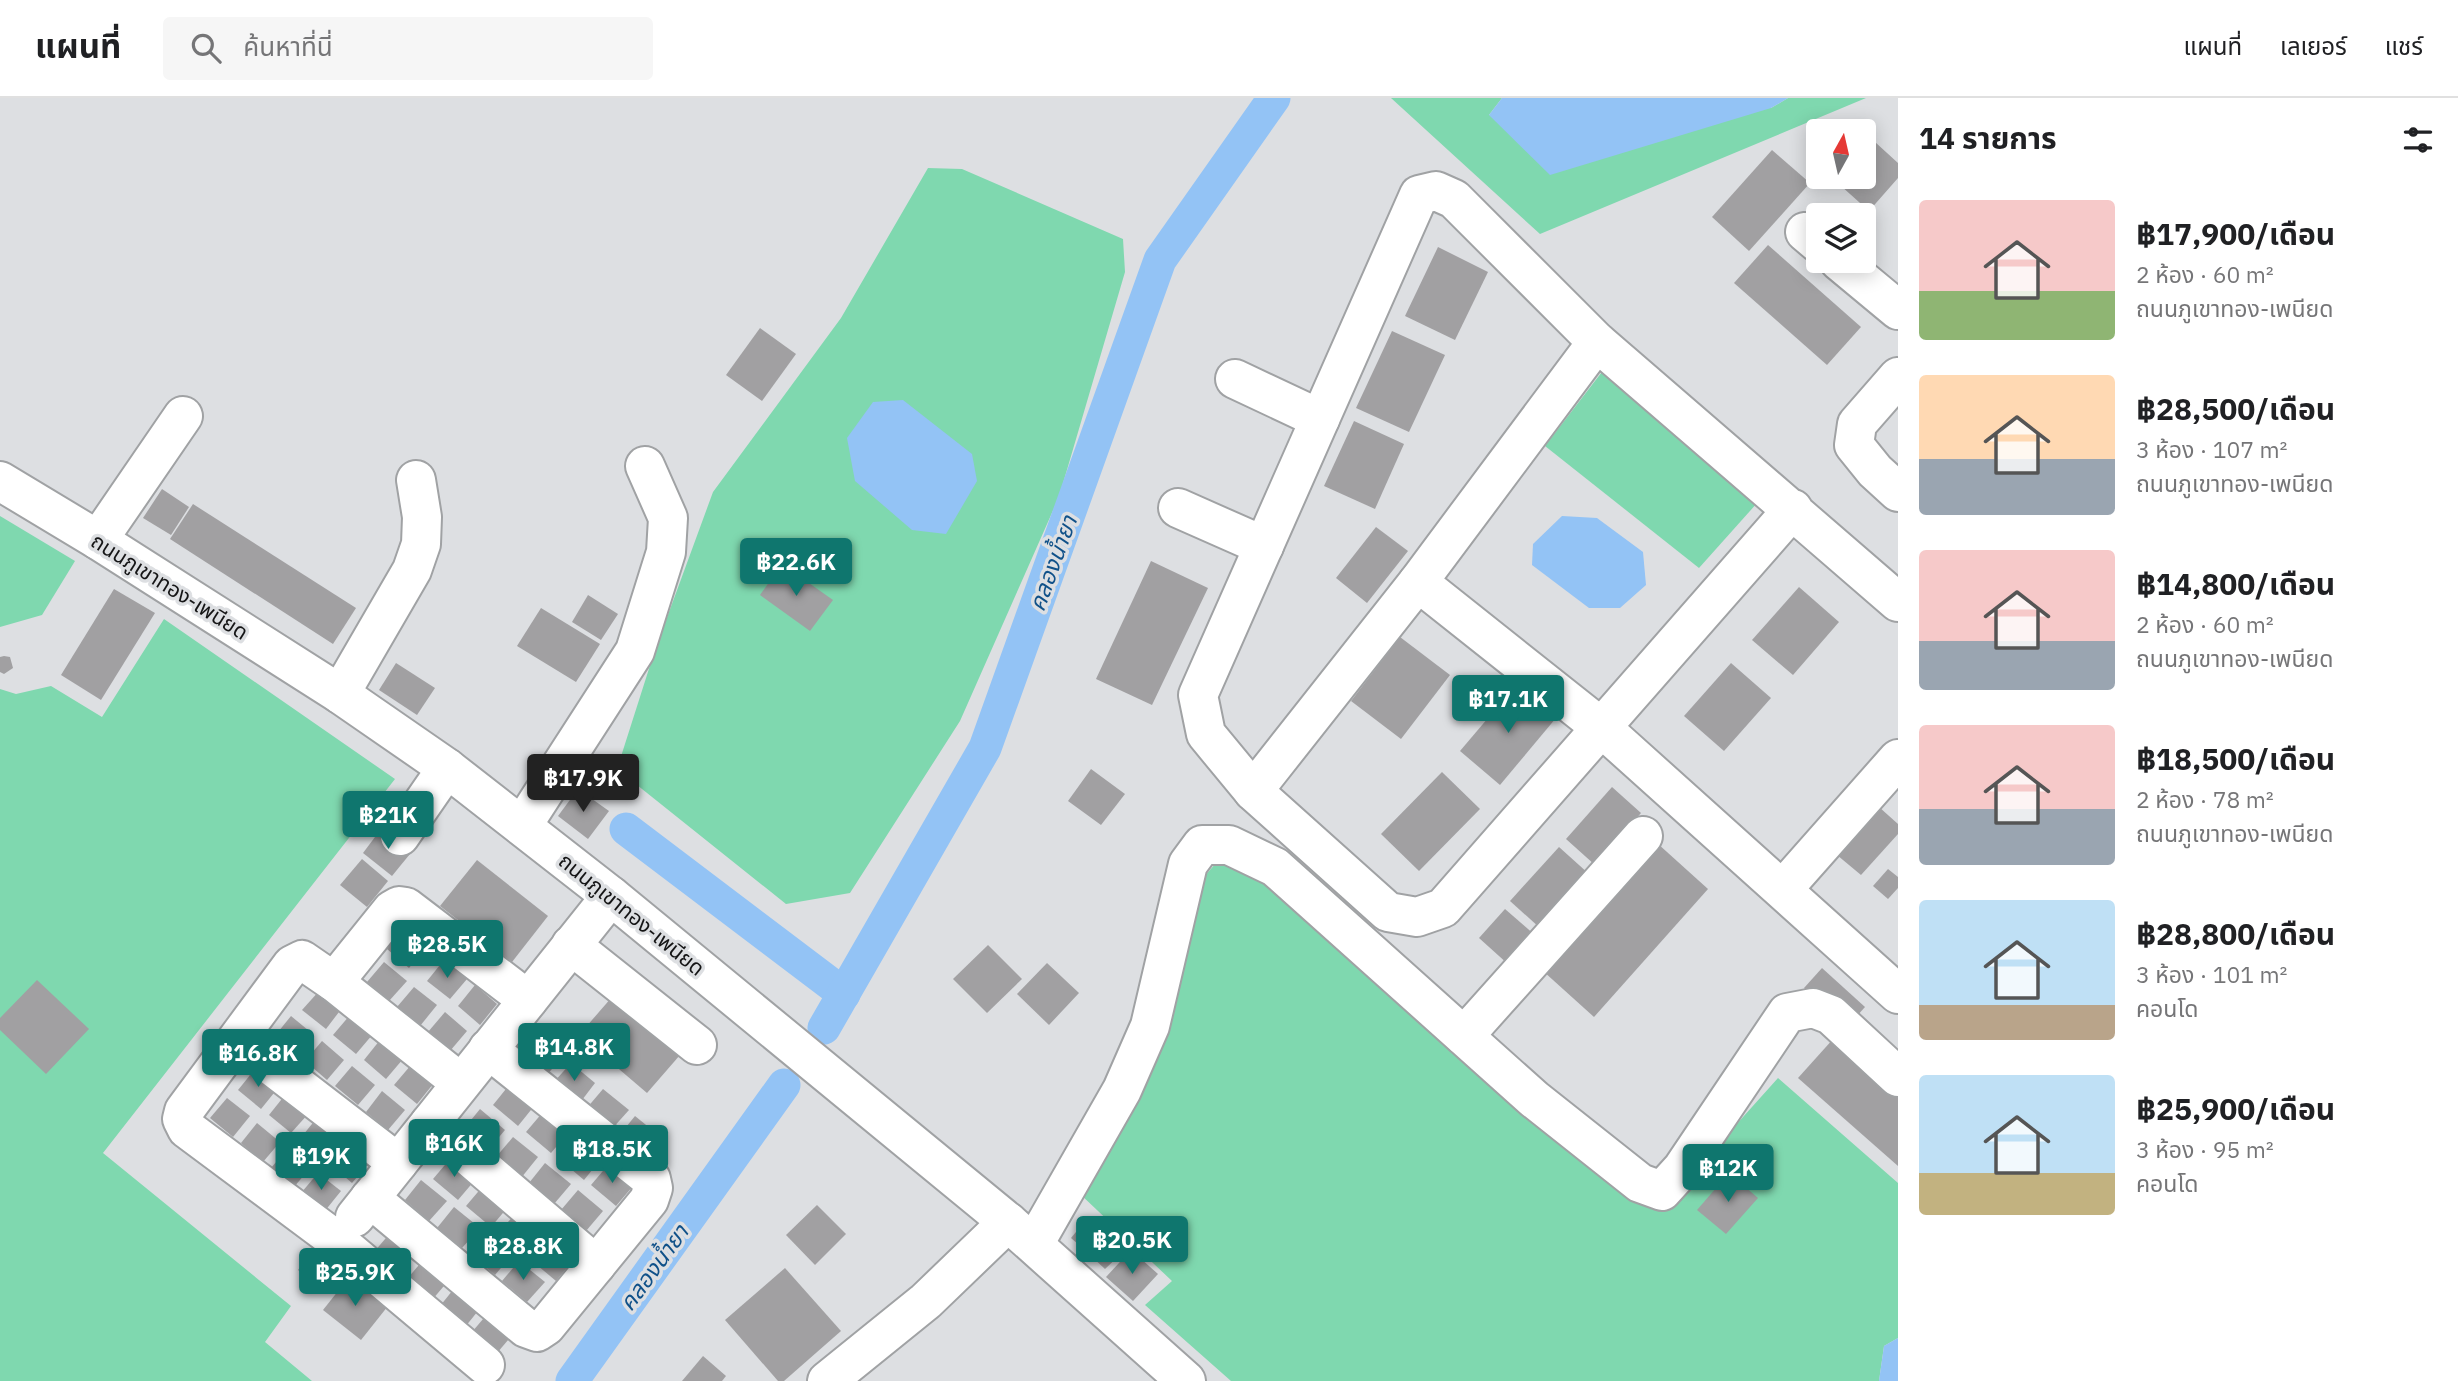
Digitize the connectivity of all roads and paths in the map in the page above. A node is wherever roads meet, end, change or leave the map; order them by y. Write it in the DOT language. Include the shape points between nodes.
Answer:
graph roads {
  1 [pos="1853,273"];
  2 [pos="1898,310"];
  3 [pos="1597,342"];
  4 [pos="1898,377"];
  5 [pos="1235,379"];
  6 [pos="183,416"];
  7 [pos="1320,419"];
  8 [pos="645,466"];
  9 [pos="416,480"];
  10 [pos="0,481"];
  11 [pos="1898,492"];
  12 [pos="1178,508"];
  13 [pos="1793,509"];
  14 [pos="98,540"];
  15 [pos="1264,546"];
  16 [pos="1418,582"];
  17 [pos="1898,602"];
  18 [pos="340,694"];
  19 [pos="1603,729"];
  20 [pos="1898,759"];
  21 [pos="447,768"];
  22 [pos="1253,791"];
  23 [pos="522,826"];
  24 [pos="400,836"];
  25 [pos="1643,836"];
  26 [pos="1783,889"];
  27 [pos="611,896"];
  28 [pos="571,945"];
  29 [pos="334,982"];
  30 [pos="1898,994"];
  31 [pos="528,1000"];
  32 [pos="1464,1036"];
  33 [pos="238,1040"];
  34 [pos="697,1045"];
  35 [pos="488,1049"];
  36 [pos="1898,1077"];
  37 [pos="461,1083"];
  38 [pos="430,1123"];
  39 [pos="398,1163"];
  40 [pos="370,1198"];
  41 [pos="1021,1233"];
  42 [pos="336,1240"];
  43 [pos="596,1265"];
  44 [pos="485,1365"];
  45 [pos="827,1381"];
  46 [pos="1186,1381"];
  1 -- 2 [label="street"];
  3 -- 7 [label="street" via="1454,199 1436,191 1419,195"];
  3 -- 13 [label="street"];
  3 -- 16 [label="street"];
  4 -- 11 [label="street" via="1857,424 1854,445"];
  5 -- 7 [label="street"];
  6 -- 14 [label="street"];
  7 -- 15 [label="street"];
  8 -- 23 [label="street" via="668,518 666,552 635,652"];
  9 -- 18 [label="street" via="422,530 412,570"];
  10 -- 14 [label="street, ถนนภูเขาทอง-เพนียด"];
  12 -- 15 [label="street"];
  13 -- 17 [label="street"];
  13 -- 19 [label="street"];
  14 -- 18 [label="street, ถนนภูเขาทอง-เพนียด"];
  15 -- 22 [label="street" via="1198,695 1206,734"];
  16 -- 19 [label="street"];
  16 -- 22 [label="street"];
  18 -- 21 [label="street, ถนนภูเขาทอง-เพนียด"];
  19 -- 22 [label="street" via="1443,908 1417,917 1388,912"];
  19 -- 26 [label="street"];
  20 -- 26 [label="street"];
  21 -- 23 [label="street, ถนนภูเขาทอง-เพนียด"];
  21 -- 24 [label="street"];
  23 -- 27 [label="street, ถนนภูเขาทอง-เพนียด"];
  25 -- 32 [label="street"];
  26 -- 30 [label="street"];
  27 -- 28 [label="street"];
  27 -- 41 [label="street, ถนนภูเขาทอง-เพนียด"];
  28 -- 31 [label="street"];
  28 -- 34 [label="street"];
  29 -- 31 [label="street" via="399,906"];
  29 -- 33 [label="street" via="302,960 292,965"];
  29 -- 37 [label="street"];
  31 -- 35 [label="street"];
  32 -- 36 [label="street" via="1640,1183 1662,1191 1682,1169 1787,1013 1813,1008 1832,1015"];
  32 -- 41 [label="street" via="1275,867 1229,845 1202,845 1188,864 1150,1026 1122,1090"];
  33 -- 39 [label="street"];
  33 -- 42 [label="street" via="182,1119 187,1129"];
  35 -- 37 [label="street"];
  35 -- 43 [label="street" via="651,1179 649,1200"];
  37 -- 38 [label="street"];
  38 -- 39 [label="street"];
  38 -- 43 [label="street"];
  39 -- 40 [label="street"];
  40 -- 42 [label="street"];
  40 -- 43 [label="street" via="526,1328 537,1332"];
  41 -- 45 [label="street" via="926,1301"];
  41 -- 46 [label="street, ถนนภูเขาทอง-เพนียด"];
  42 -- 44 [label="street"];
}
